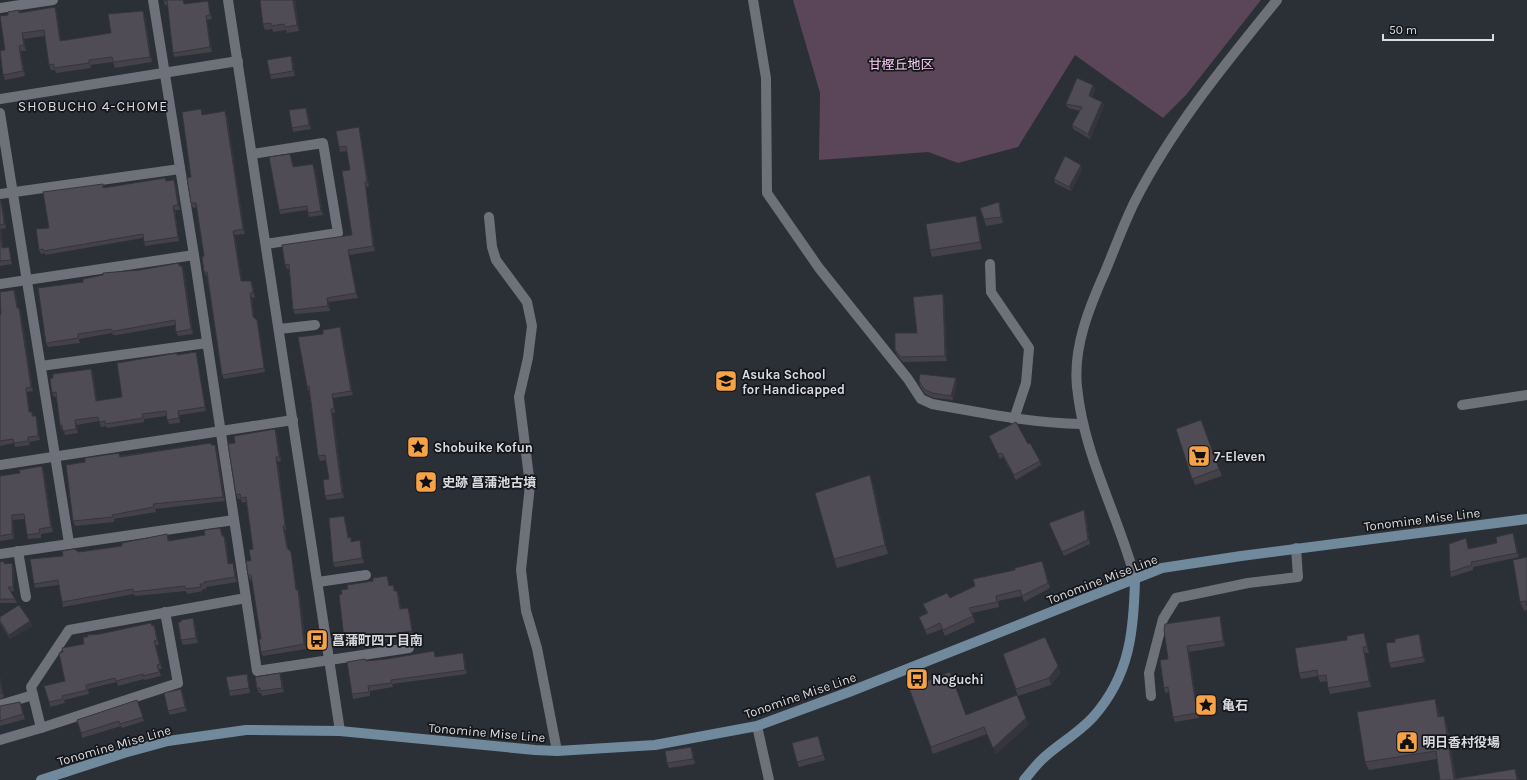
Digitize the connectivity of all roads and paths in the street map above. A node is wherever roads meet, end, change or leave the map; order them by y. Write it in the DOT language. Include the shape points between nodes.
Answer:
graph roads {
  1 [pos="53,0"];
  2 [pos="153,0"];
  3 [pos="228,0"];
  4 [pos="753,0"];
  5 [pos="1277,0"];
  6 [pos="0,8"];
  7 [pos="238,62"];
  8 [pos="165,73"];
  9 [pos="0,99"];
  10 [pos="0,113"];
  11 [pos="252,154"];
  12 [pos="180,168"];
  13 [pos="12,192"];
  14 [pos="0,194"];
  15 [pos="489,217"];
  16 [pos="266,244"];
  17 [pos="194,255"];
  18 [pos="990,264"];
  19 [pos="27,280"];
  20 [pos="0,284"];
  21 [pos="314,325"];
  22 [pos="279,329"];
  23 [pos="207,343"];
  24 [pos="41,366"];
  25 [pos="1527,395"];
  26 [pos="1462,405"];
  27 [pos="293,420"];
  28 [pos="1014,420"];
  29 [pos="1082,424"];
  30 [pos="220,431"];
  31 [pos="55,457"];
  32 [pos="0,465"];
  33 [pos="1527,519"];
  34 [pos="234,520"];
  35 [pos="69,543"];
  36 [pos="1296,548"];
  37 [pos="18,551"];
  38 [pos="0,554"];
  39 [pos="366,575"];
  40 [pos="1135,578"];
  41 [pos="318,582"];
  42 [pos="26,597"];
  43 [pos="246,598"];
  44 [pos="165,612"];
  45 [pos="409,648"];
  46 [pos="330,660"];
  47 [pos="33,695"];
  48 [pos="1151,696"];
  49 [pos="0,705"];
  50 [pos="757,726"];
  51 [pos="41,728"];
  52 [pos="340,731"];
  53 [pos="0,740"];
  54 [pos="557,751"];
  55 [pos="41,780"];
  56 [pos="769,780"];
  57 [pos="1024,780"];
  1 -- 6 [label="street"];
  2 -- 8 [label="street"];
  3 -- 7 [label="street"];
  4 -- 28 [label="street" via="766,78 767,194 820,268 921,399 932,404"];
  5 -- 29 [label="street" via="1194,105 1134,202 1090,307 1079,344 1077,385"];
  7 -- 8 [label="street"];
  7 -- 11 [label="street"];
  8 -- 9 [label="street"];
  8 -- 12 [label="street"];
  10 -- 13 [label="street"];
  11 -- 16 [label="street"];
  11 -- 16 [label="street" via="324,143 338,233"];
  12 -- 13 [label="street"];
  12 -- 17 [label="street"];
  13 -- 14 [label="street"];
  13 -- 19 [label="street"];
  15 -- 54 [label="street" via="496,260 527,302 532,326 519,397 530,485 521,570 526,611 537,648"];
  16 -- 22 [label="street"];
  17 -- 19 [label="street"];
  17 -- 23 [label="street"];
  18 -- 28 [label="street" via="991,292 1029,348 1026,383"];
  19 -- 20 [label="street"];
  19 -- 24 [label="street"];
  21 -- 22 [label="street"];
  22 -- 27 [label="street"];
  23 -- 24 [label="street"];
  23 -- 30 [label="street"];
  24 -- 31 [label="street"];
  25 -- 26 [label="street"];
  27 -- 30 [label="street"];
  27 -- 41 [label="street"];
  28 -- 29 [label="street"];
  29 -- 40 [label="street" via="1090,454 1126,546"];
  30 -- 31 [label="street"];
  30 -- 34 [label="street"];
  31 -- 32 [label="street"];
  31 -- 35 [label="street"];
  33 -- 36 [label="main road, Tonomine Mise Line"];
  34 -- 35 [label="street"];
  34 -- 43 [label="street"];
  35 -- 37 [label="street"];
  36 -- 40 [label="main road, Tonomine Mise Line" via="1162,568"];
  36 -- 48 [label="street" via="1298,577 1248,583 1176,598 1163,619 1149,673"];
  37 -- 38 [label="street"];
  37 -- 42 [label="street"];
  39 -- 41 [label="street"];
  40 -- 50 [label="main road, Tonomine Mise Line" via="906,670"];
  40 -- 57 [label="main road" via="1130,649 1120,679 1094,717 1045,756"];
  41 -- 46 [label="street"];
  43 -- 44 [label="street"];
  43 -- 46 [label="street" via="257,671"];
  44 -- 47 [label="street" via="69,630 31,687"];
  44 -- 51 [label="street" via="178,682"];
  45 -- 46 [label="street"];
  46 -- 52 [label="street"];
  47 -- 49 [label="street"];
  47 -- 51 [label="street"];
  50 -- 54 [label="main road, Tonomine Mise Line" via="655,744"];
  50 -- 56 [label="street"];
  51 -- 53 [label="street"];
  52 -- 54 [label="main road, Tonomine Mise Line"];
  52 -- 55 [label="main road, Tonomine Mise Line" via="246,730 204,735 124,753"];
}
